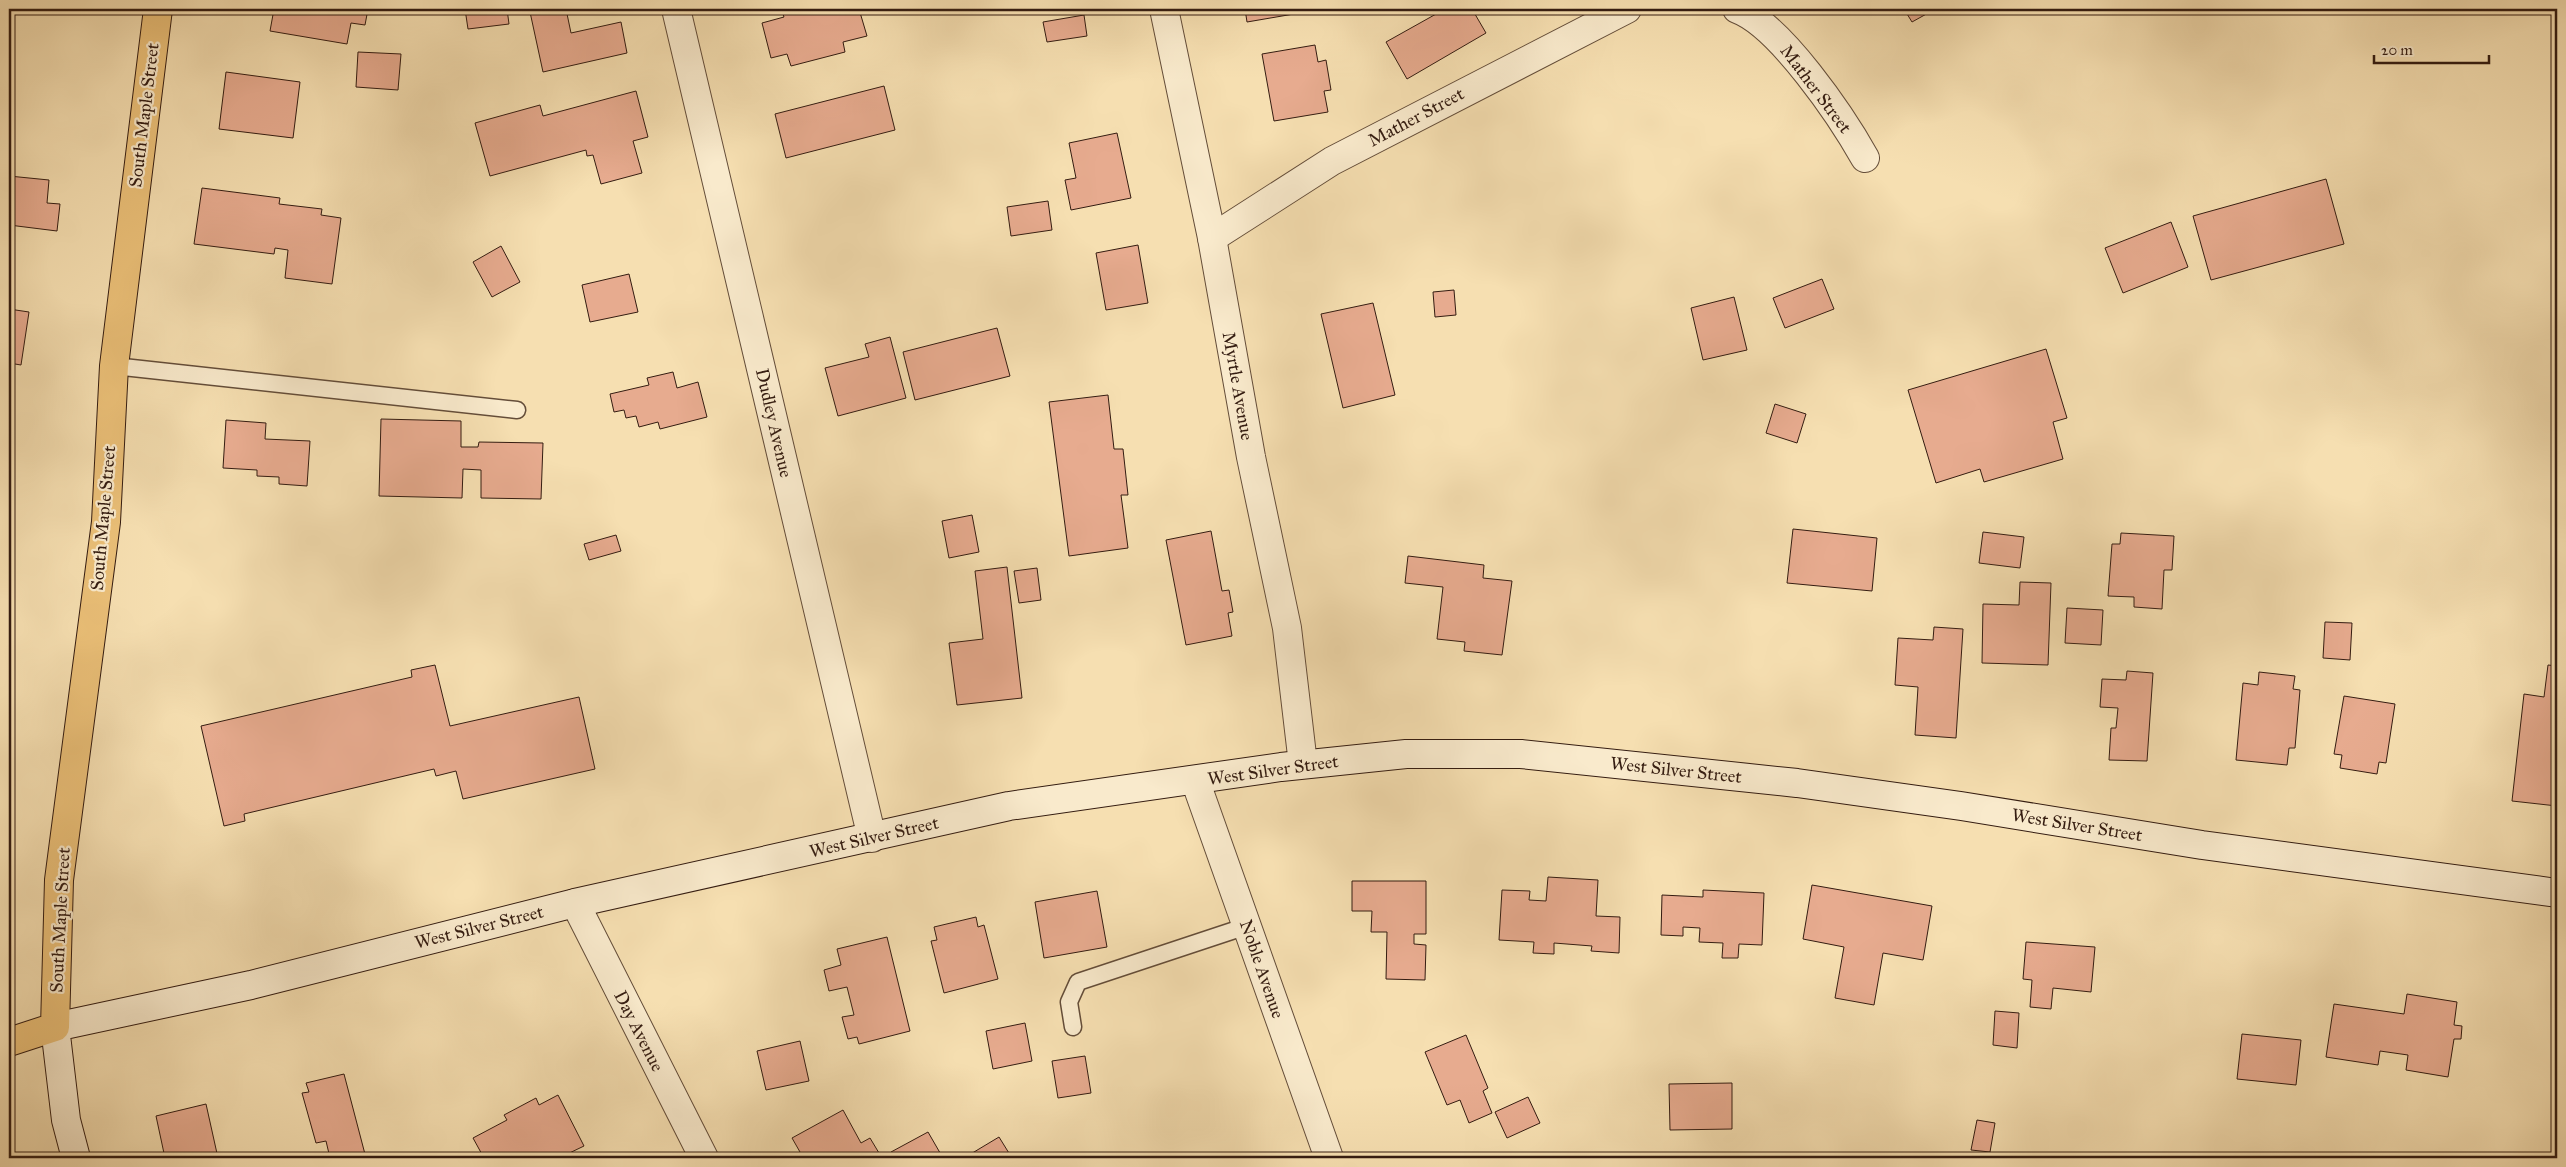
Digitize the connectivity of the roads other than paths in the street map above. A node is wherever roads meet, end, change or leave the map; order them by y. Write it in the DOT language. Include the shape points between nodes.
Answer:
graph roads {
  1 [pos="158,9"];
  2 [pos="676,9"];
  3 [pos="1164,9"];
  4 [pos="1627,9"];
  5 [pos="1737,9"];
  6 [pos="1865,158"];
  7 [pos="1212,238"];
  8 [pos="114,366"];
  9 [pos="517,410"];
  10 [pos="1303,764"];
  11 [pos="1196,780"];
  12 [pos="872,838"];
  13 [pos="2557,893"];
  14 [pos="574,903"];
  15 [pos="1247,926"];
  16 [pos="55,1027"];
  17 [pos="1073,1027"];
  18 [pos="9,1042"];
  19 [pos="76,1158"];
  20 [pos="704,1158"];
  21 [pos="1329,1158"];
  1 -- 8 [label="highway, South Maple Street"];
  2 -- 12 [label="street, Dudley Avenue"];
  3 -- 7 [label="street, Myrtle Avenue"];
  4 -- 7 [label="street, Mather Street" via="1332,161"];
  5 -- 6 [label="street, Mather Street" via="1771,31 1841,116"];
  7 -- 10 [label="street, Myrtle Avenue" via="1251,457 1287,628"];
  8 -- 9 [label="lane"];
  8 -- 16 [label="highway, South Maple Street" via="106,522 59,880"];
  10 -- 11 [label="street, West Silver Street"];
  10 -- 13 [label="street, West Silver Street" via="1406,754 1541,756 1797,783 2202,845"];
  11 -- 12 [label="street, West Silver Street" via="1009,806"];
  11 -- 15 [label="street, Noble Avenue"];
  12 -- 14 [label="street, West Silver Street"];
  14 -- 16 [label="street, West Silver Street" via="251,985"];
  14 -- 20 [label="street, Day Avenue"];
  15 -- 17 [label="lane" via="1078,982 1070,1002"];
  15 -- 21 [label="street, Noble Avenue"];
  16 -- 18 [label="highway, West Silver Street"];
  16 -- 19 [label="street" via="66,1120"];
}
